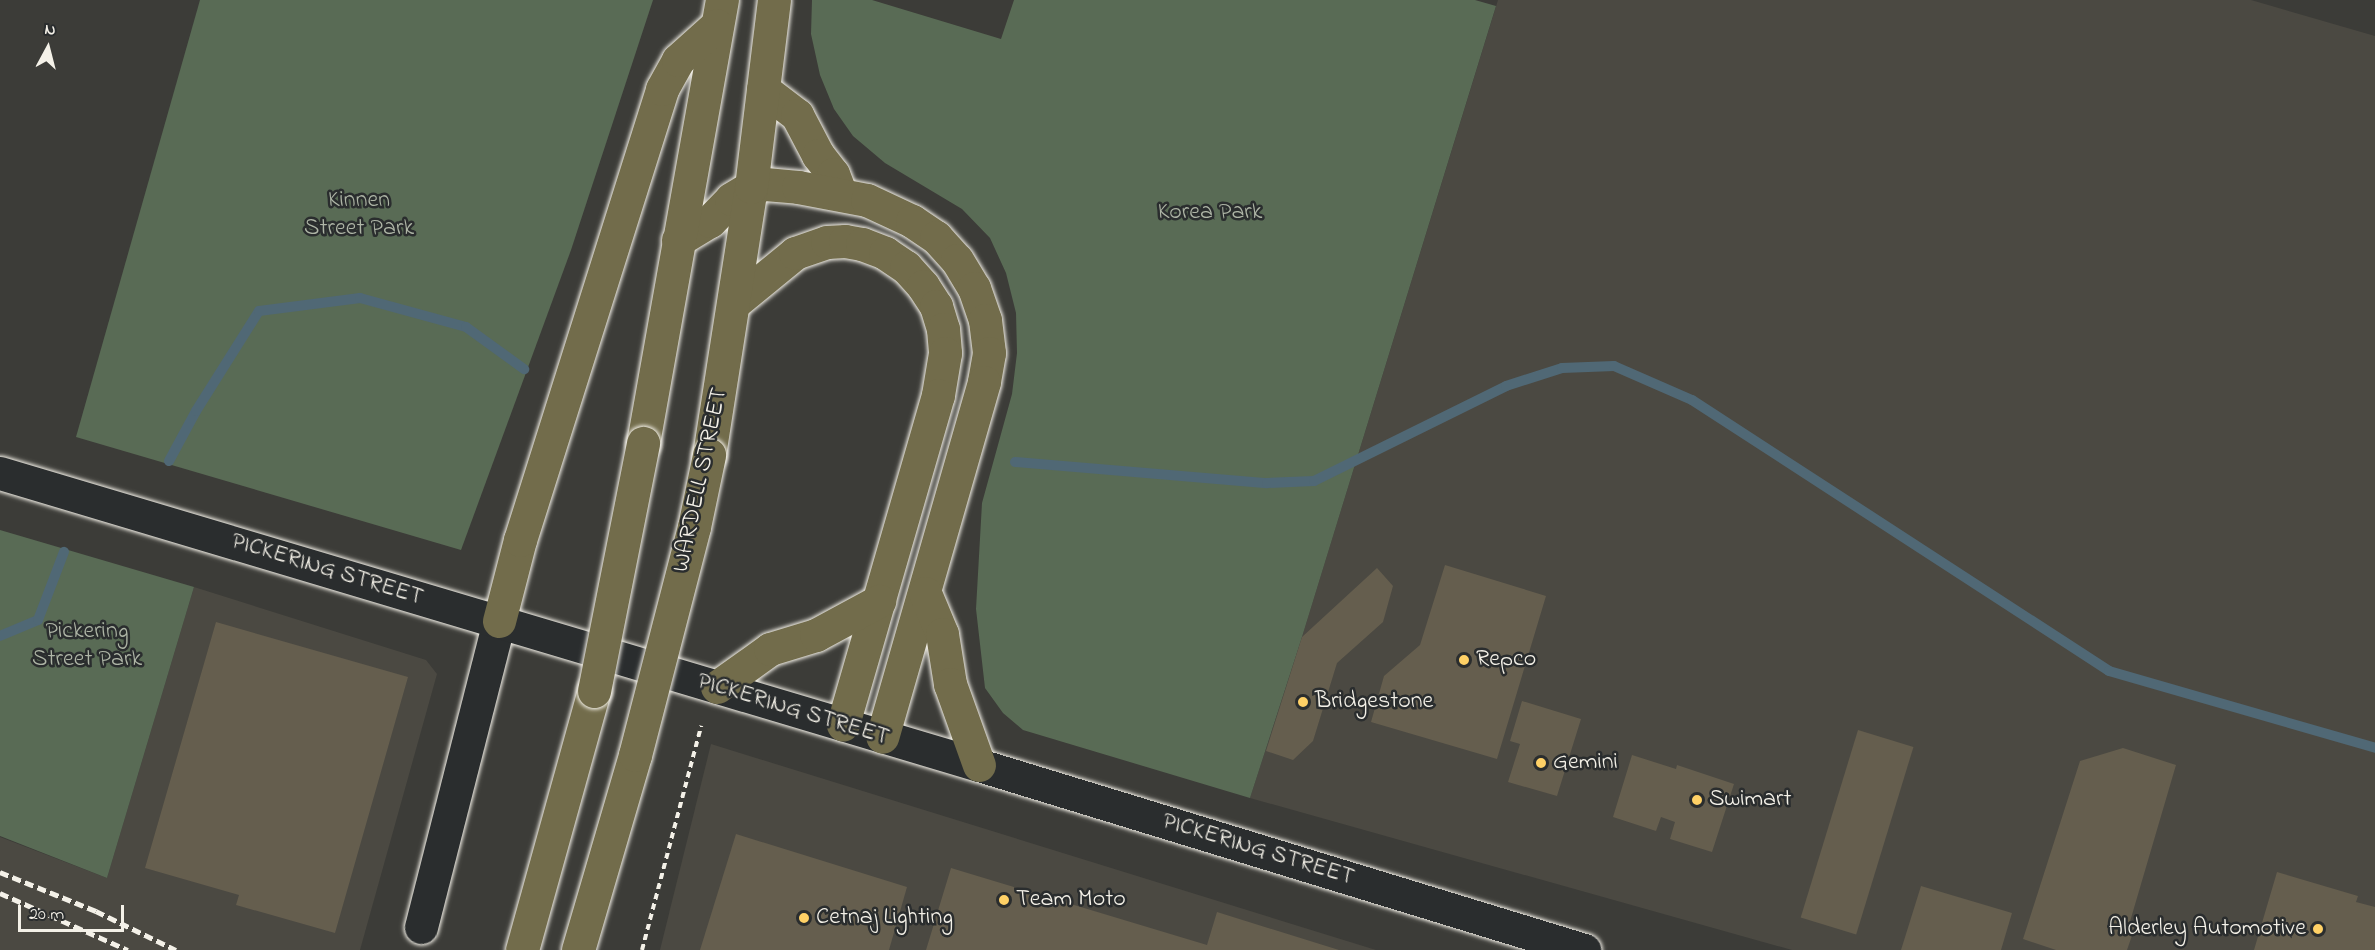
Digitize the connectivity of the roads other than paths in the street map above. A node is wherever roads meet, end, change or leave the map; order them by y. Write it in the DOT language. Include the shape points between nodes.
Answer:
graph roads {
  1 [pos="774,0"];
  2 [pos="719,12"];
  3 [pos="763,89"];
  4 [pos="751,187"];
  5 [pos="841,195"];
  6 [pos="678,240"];
  7 [pos="734,303"];
  8 [pos="0,472"];
  9 [pos="925,593"];
  10 [pos="879,602"];
  11 [pos="499,621"];
  12 [pos="717,687"];
  13 [pos="843,725"];
  14 [pos="882,736"];
  15 [pos="979,765"];
  16 [pos="421,927"];
  17 [pos="522,950"];
  18 [pos="578,950"];
  19 [pos="1584,950"];
  1 -- 3 [label="highway, WARDELL STREET"];
  2 -- 6 [label="highway"];
  2 -- 11 [label="highway" via="678,60 662,88 520,540"];
  3 -- 4 [label="highway, WARDELL STREET"];
  3 -- 5 [label="highway" via="796,115 833,174"];
  4 -- 5 [label="highway" via="780,184"];
  4 -- 6 [label="highway" via="731,198 710,221"];
  4 -- 7 [label="highway, WARDELL STREET"];
  5 -- 9 [label="highway" via="888,209 936,237 957,260 974,288 985,320 988,353 984,382"];
  6 -- 17 [label="highway, bridge" via="594,691"];
  7 -- 10 [label="highway" via="795,253 826,242 845,241 885,253 906,267 936,306 944,337 943,374"];
  7 -- 18 [label="highway, WARDELL STREET, bridge" via="694,527 635,755"];
  8 -- 11 [label="main road, PICKERING STREET"];
  9 -- 14 [label="highway"];
  9 -- 15 [label="highway" via="942,634 950,684"];
  10 -- 12 [label="highway" via="816,635 770,649"];
  10 -- 13 [label="highway"];
  11 -- 12 [label="main road, PICKERING STREET"];
  11 -- 16 [label="main road"];
  12 -- 13 [label="main road, PICKERING STREET"];
  13 -- 14 [label="main road, PICKERING STREET"];
  14 -- 15 [label="main road, PICKERING STREET"];
  15 -- 19 [label="main road, PICKERING STREET"];
}
